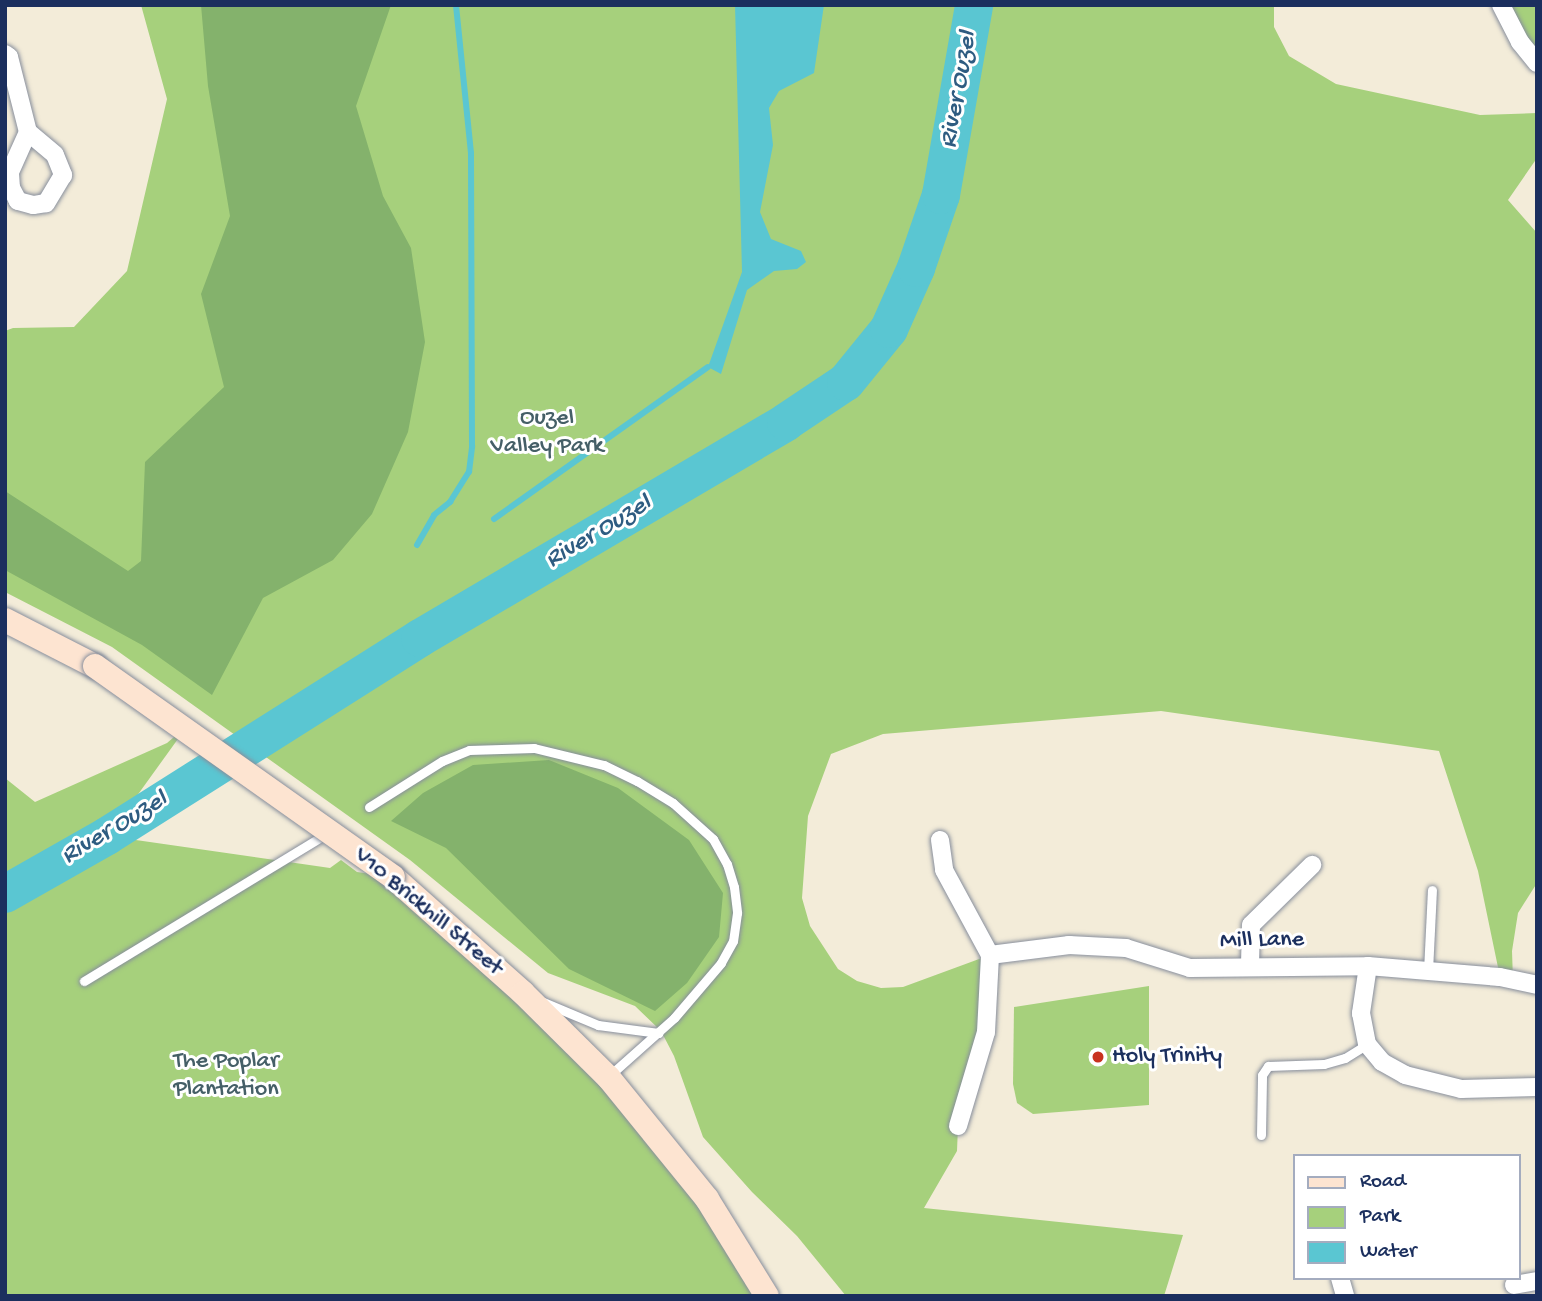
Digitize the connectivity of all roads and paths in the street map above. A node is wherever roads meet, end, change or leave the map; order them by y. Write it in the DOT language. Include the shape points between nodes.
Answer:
graph roads {
  1 [pos="1501,5"];
  2 [pos="5,54"];
  3 [pos="1537,62"];
  4 [pos="28,132"];
  5 [pos="5,620"];
  6 [pos="369,807"];
  7 [pos="318,839"];
  8 [pos="940,840"];
  9 [pos="1312,865"];
  10 [pos="1432,890"];
  11 [pos="990,955"];
  12 [pos="1250,965"];
  13 [pos="1368,966"];
  14 [pos="1428,971"];
  15 [pos="84,981"];
  16 [pos="1537,985"];
  17 [pos="523,993"];
  18 [pos="658,1033"];
  19 [pos="1367,1044"];
  20 [pos="608,1077"];
  21 [pos="1537,1087"];
  22 [pos="958,1126"];
  23 [pos="1261,1135"];
  24 [pos="1537,1281"];
  25 [pos="1514,1285"];
  26 [pos="767,1296"];
  1 -- 3 [label="street" via="1520,42"];
  2 -- 4 [label="street"];
  5 -- 17 [label="street, V10 Brickhill Street, bridge" via="95,666 393,877"];
  6 -- 18 [label="lane" via="442,761 469,750 502,747 534,748 604,765 673,803 713,839 727,864 737,913 733,941 721,963"];
  7 -- 15 [label="lane"];
  8 -- 11 [label="street" via="944,870"];
  9 -- 12 [label="street" via="1251,925"];
  10 -- 14 [label="lane"];
  11 -- 12 [label="street, Mill Lane" via="1069,945 1126,948 1191,968"];
  11 -- 22 [label="street" via="986,1032"];
  12 -- 13 [label="street, Mill Lane"];
  13 -- 14 [label="street, Mill Lane"];
  13 -- 19 [label="street" via="1361,1013"];
  14 -- 16 [label="street, Mill Lane"];
  17 -- 18 [label="lane" via="597,1025"];
  17 -- 20 [label="street, V10 Brickhill Street"];
  18 -- 20 [label="lane"];
  19 -- 21 [label="street" via="1382,1062 1405,1075 1461,1089"];
  19 -- 23 [label="lane" via="1324,1064 1268,1066 1262,1075"];
  20 -- 26 [label="street, V10 Brickhill Street" via="707,1199"];
  24 -- 25 [label="street"];
}
